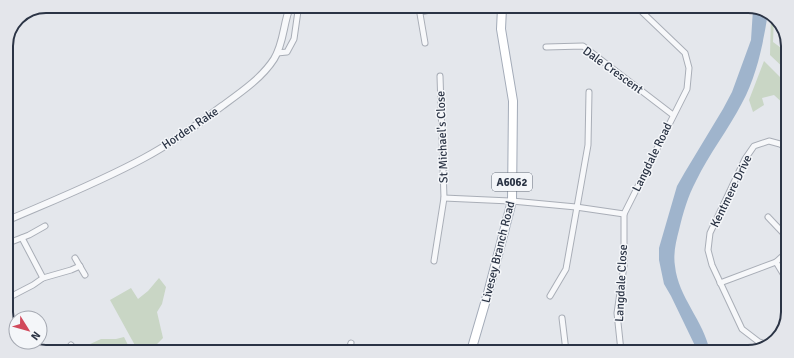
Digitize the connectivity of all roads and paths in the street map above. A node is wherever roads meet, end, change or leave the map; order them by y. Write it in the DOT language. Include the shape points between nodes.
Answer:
graph roads {
  1 [pos="288,13"];
  2 [pos="298,13"];
  3 [pos="420,13"];
  4 [pos="502,13"];
  5 [pos="643,13"];
  6 [pos="425,43"];
  7 [pos="546,47"];
  8 [pos="277,53"];
  9 [pos="440,76"];
  10 [pos="589,92"];
  11 [pos="673,115"];
  12 [pos="781,145"];
  13 [pos="444,198"];
  14 [pos="512,201"];
  15 [pos="576,207"];
  16 [pos="624,214"];
  17 [pos="768,217"];
  18 [pos="13,218"];
  19 [pos="44,226"];
  20 [pos="781,231"];
  21 [pos="22,238"];
  22 [pos="13,241"];
  23 [pos="75,258"];
  24 [pos="781,258"];
  25 [pos="434,261"];
  26 [pos="776,262"];
  27 [pos="80,266"];
  28 [pos="781,270"];
  29 [pos="85,275"];
  30 [pos="43,278"];
  31 [pos="720,283"];
  32 [pos="13,295"];
  33 [pos="550,296"];
  34 [pos="562,318"];
  35 [pos="760,342"];
  36 [pos="473,345"];
  37 [pos="565,345"];
  38 [pos="620,345"];
  1 -- 8 [label="street, Horden Rake"];
  2 -- 8 [label="street" via="294,39 287,52"];
  3 -- 6 [label="street"];
  4 -- 14 [label="main road, Livesey Branch Road / A6062" via="513,101"];
  5 -- 11 [label="street, Langdale Road" via="685,53 689,68 687,89"];
  7 -- 11 [label="street, Dale Crescent" via="583,46"];
  8 -- 18 [label="street, Horden Rake" via="268,66 244,89 189,131 126,168"];
  9 -- 13 [label="street, St Michael's Close"];
  10 -- 15 [label="street" via="588,145"];
  11 -- 16 [label="street, Langdale Road"];
  12 -- 31 [label="street, Kentmere Drive" via="769,141 754,146 745,159 710,233 708,250"];
  13 -- 14 [label="street, St Michael's Close"];
  13 -- 25 [label="street, St Michael's Close"];
  14 -- 15 [label="street"];
  14 -- 36 [label="main road, Livesey Branch Road / A6062"];
  15 -- 16 [label="street"];
  15 -- 33 [label="street" via="566,269"];
  16 -- 38 [label="street, Langdale Close" via="624,266 617,313"];
  17 -- 20 [label="street"];
  19 -- 21 [label="street"];
  21 -- 22 [label="street"];
  21 -- 30 [label="street"];
  23 -- 27 [label="street"];
  24 -- 26 [label="street"];
  26 -- 28 [label="street"];
  26 -- 31 [label="street"];
  27 -- 29 [label="street"];
  27 -- 30 [label="street"];
  30 -- 32 [label="street"];
  31 -- 35 [label="street, Kentmere Drive" via="742,329"];
  34 -- 37 [label="street"];
}
